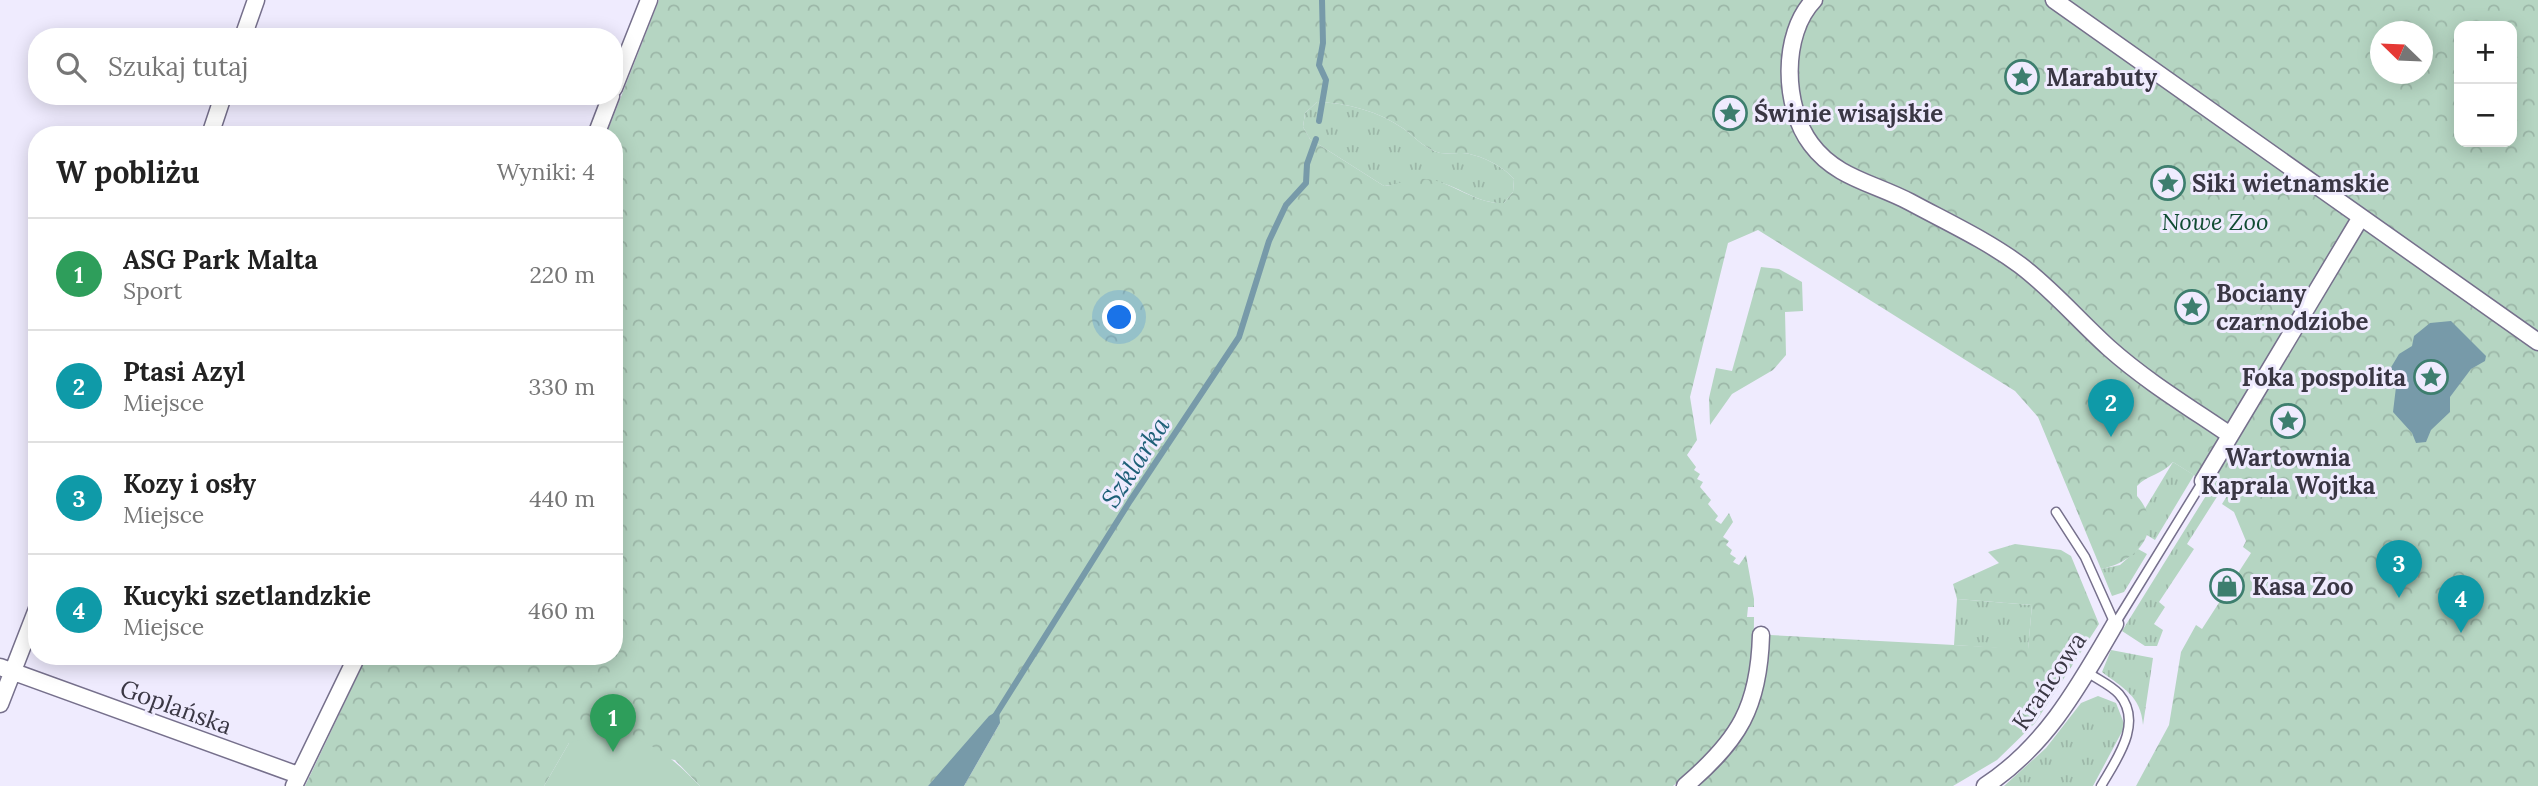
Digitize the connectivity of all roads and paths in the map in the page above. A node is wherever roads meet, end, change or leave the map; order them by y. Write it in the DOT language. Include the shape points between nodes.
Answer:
graph roads {
  1 [pos="256,0"];
  2 [pos="649,0"];
  3 [pos="1814,0"];
  4 [pos="2054,0"];
  5 [pos="246,28"];
  6 [pos="623,65"];
  7 [pos="220,105"];
  8 [pos="608,105"];
  9 [pos="213,126"];
  10 [pos="599,126"];
  11 [pos="2361,216"];
  12 [pos="2538,342"];
  13 [pos="2230,435"];
  14 [pos="2203,481"];
  15 [pos="2056,512"];
  16 [pos="2115,624"];
  17 [pos="28,627"];
  18 [pos="1761,635"];
  19 [pos="353,665"];
  20 [pos="7,670"];
  21 [pos="2087,673"];
  22 [pos="0,704"];
  23 [pos="296,781"];
  24 [pos="1685,786"];
  25 [pos="1984,786"];
  26 [pos="2101,786"];
  1 -- 5 [label="street"];
  2 -- 6 [label="street"];
  3 -- 13 [label="street" via="1796,30 1791,65 1796,111 1808,141 1833,169 1896,195 2022,266 2140,374"];
  4 -- 11 [label="street"];
  7 -- 9 [label="street"];
  8 -- 10 [label="street"];
  11 -- 12 [label="street"];
  11 -- 13 [label="street"];
  13 -- 14 [label="street"];
  14 -- 16 [label="lane"];
  15 -- 16 [label="lane" via="2085,557"];
  16 -- 21 [label="street, Krańcowa"];
  17 -- 20 [label="street"];
  18 -- 24 [label="street" via="1756,690 1741,725 1719,755"];
  19 -- 23 [label="street"];
  20 -- 22 [label="street"];
  20 -- 23 [label="street, Goplańska"];
  21 -- 25 [label="street, Krańcowa" via="2054,724 2014,766"];
  21 -- 26 [label="lane" via="2118,692 2130,721 2126,739"];
}
